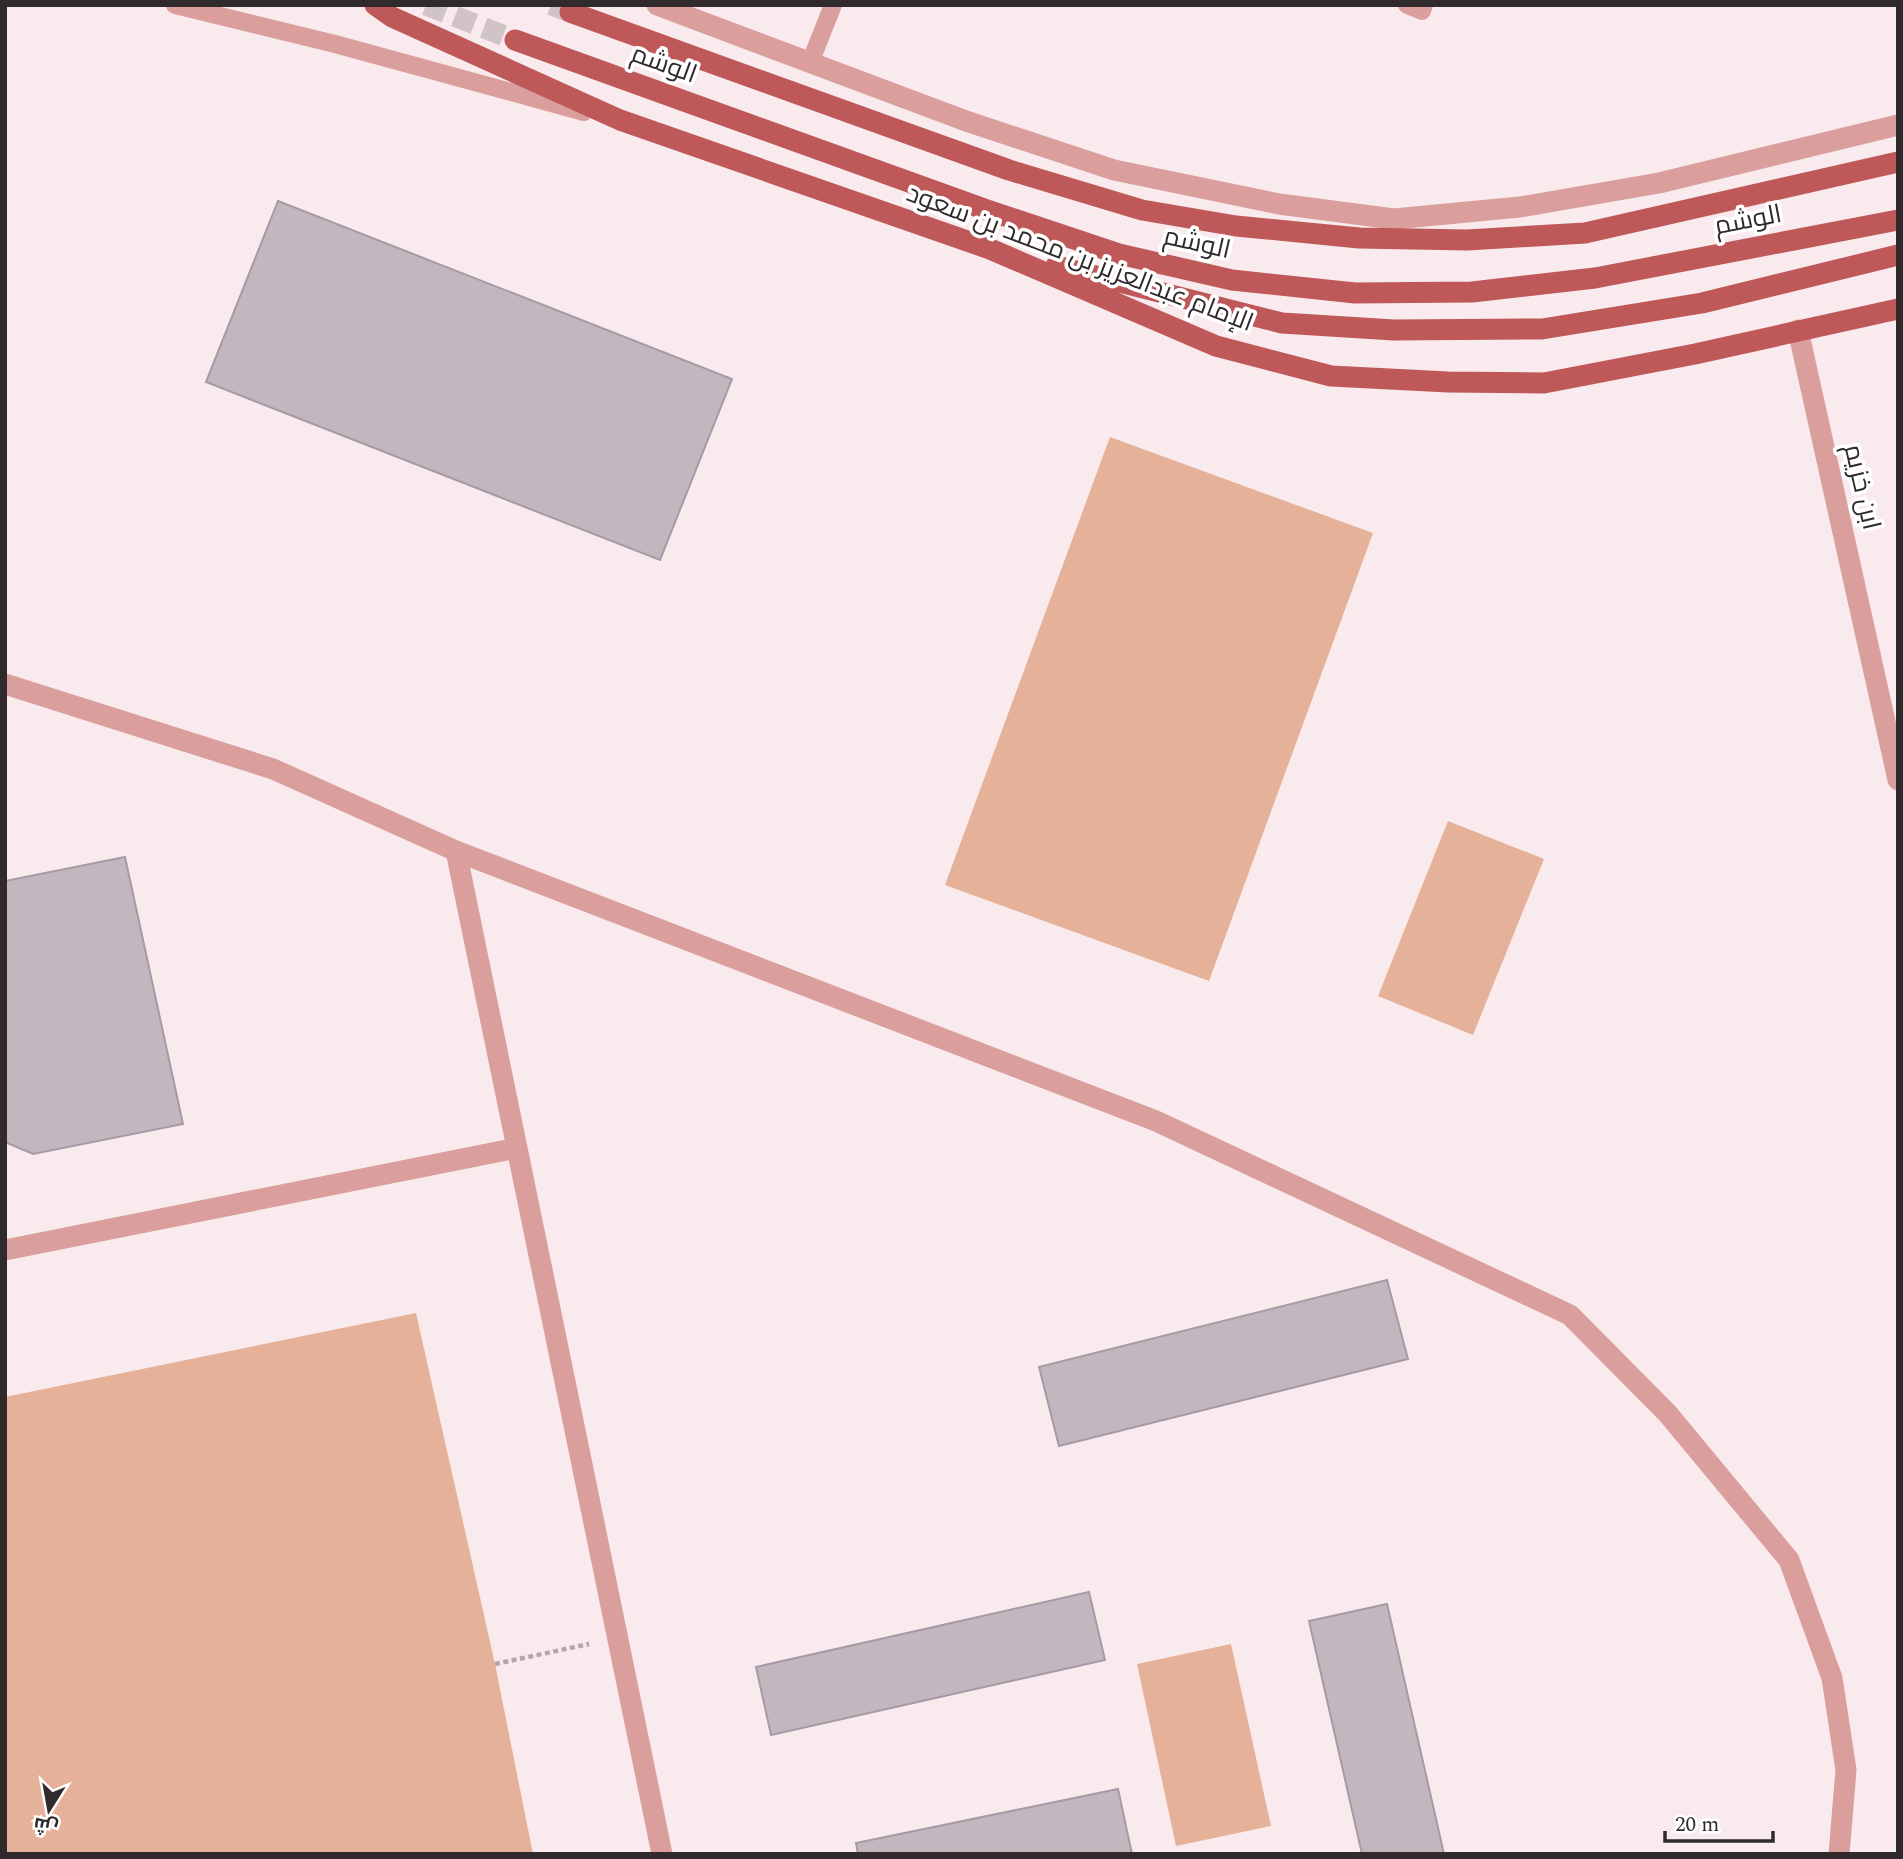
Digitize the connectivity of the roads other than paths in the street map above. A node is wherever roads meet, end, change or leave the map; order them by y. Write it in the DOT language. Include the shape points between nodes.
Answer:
graph roads {
  1 [pos="175,5"];
  2 [pos="656,5"];
  3 [pos="834,5"];
  4 [pos="1407,5"];
  5 [pos="1424,5"];
  6 [pos="384,9"];
  7 [pos="570,12"];
  8 [pos="515,40"];
  9 [pos="810,63"];
  10 [pos="1898,125"];
  11 [pos="638,127"];
  12 [pos="1898,162"];
  13 [pos="1898,220"];
  14 [pos="990,249"];
  15 [pos="1898,255"];
  16 [pos="1892,309"];
  17 [pos="1798,330"];
  18 [pos="5,684"];
  19 [pos="1898,780"];
  20 [pos="456,851"];
  21 [pos="517,1148"];
  22 [pos="5,1250"];
  23 [pos="662,1854"];
  24 [pos="1839,1854"];
  1 -- 11 [label="lane"];
  2 -- 9 [label="street"];
  3 -- 9 [label="lane"];
  4 -- 5 [label="lane" via="1422,11"];
  6 -- 11 [label="main road, الإمام عبدالعزيز بن محمد بن سعود"];
  7 -- 12 [label="main road, الوشم" via="1009,170 1142,210 1236,226 1359,238 1467,240 1585,233"];
  8 -- 13 [label="main road, الوشم" via="984,209 1119,254 1232,280 1355,293 1472,292 1595,278"];
  9 -- 10 [label="street" via="1114,170 1279,204 1394,219 1520,207 1659,183"];
  11 -- 14 [label="main road, الإمام عبدالعزيز بن محمد بن سعود"];
  14 -- 15 [label="main road" via="1282,323 1394,330 1542,329 1702,303"];
  14 -- 17 [label="main road, الإمام عبدالعزيز بن محمد بن سعود" via="1216,346 1331,376 1544,383"];
  16 -- 17 [label="main road, الإمام عبدالعزيز بن محمد بن سعود"];
  17 -- 19 [label="street, ابن خزيم"];
  18 -- 20 [label="street" via="273,769"];
  20 -- 21 [label="street"];
  20 -- 24 [label="street" via="1156,1121 1570,1315 1668,1414 1789,1560 1832,1678 1846,1770"];
  21 -- 22 [label="street"];
  21 -- 23 [label="street"];
}
